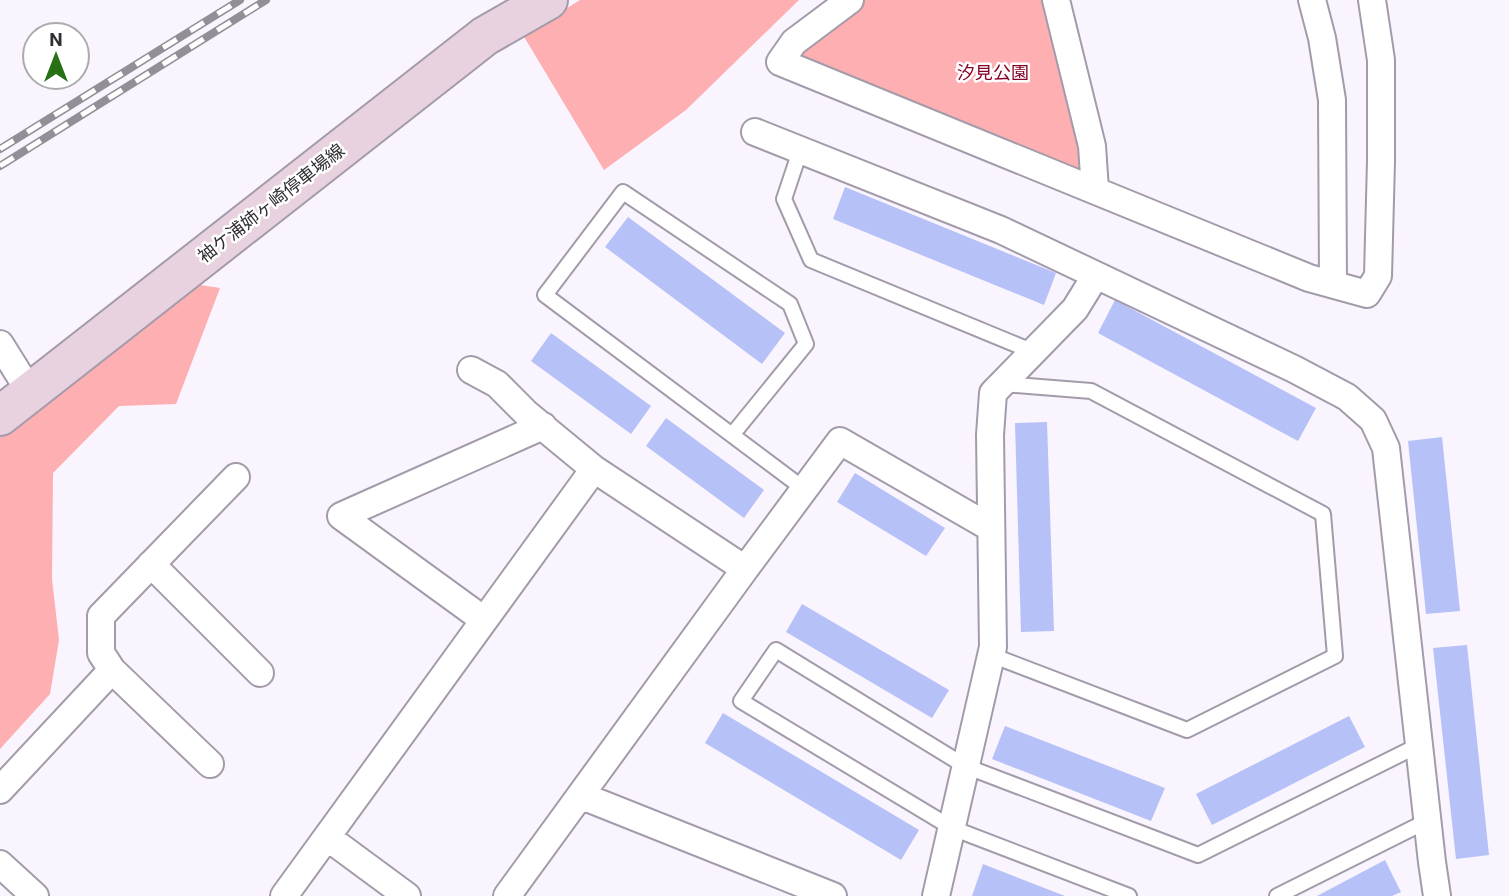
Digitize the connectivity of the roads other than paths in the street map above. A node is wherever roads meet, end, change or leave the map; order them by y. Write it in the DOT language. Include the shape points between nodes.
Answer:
graph roads {
  1 [pos="548,0"];
  2 [pos="850,0"];
  3 [pos="1056,0"];
  4 [pos="1312,0"];
  5 [pos="1372,0"];
  6 [pos="755,132"];
  7 [pos="800,150"];
  8 [pos="1095,190"];
  9 [pos="1096,275"];
  10 [pos="1333,284"];
  11 [pos="0,344"];
  12 [pos="1034,352"];
  13 [pos="471,370"];
  14 [pos="1003,384"];
  15 [pos="30,392"];
  16 [pos="0,416"];
  17 [pos="543,426"];
  18 [pos="732,435"];
  19 [pos="594,469"];
  20 [pos="236,477"];
  21 [pos="804,489"];
  22 [pos="991,528"];
  23 [pos="151,564"];
  24 [pos="745,569"];
  25 [pos="484,620"];
  26 [pos="991,655"];
  27 [pos="112,670"];
  28 [pos="260,673"];
  29 [pos="1419,746"];
  30 [pos="210,764"];
  31 [pos="965,766"];
  32 [pos="0,790"];
  33 [pos="582,796"];
  34 [pos="1427,821"];
  35 [pos="952,828"];
  36 [pos="327,837"];
  37 [pos="0,864"];
  38 [pos="35,896"];
  39 [pos="284,896"];
  40 [pos="407,896"];
  41 [pos="508,896"];
  42 [pos="833,896"];
  43 [pos="936,896"];
  44 [pos="1129,896"];
  45 [pos="1277,896"];
  46 [pos="1437,896"];
  1 -- 15 [label="main road, 袖ケ浦姉ヶ崎停車場線" via="485,36"];
  2 -- 8 [label="street" via="794,41 780,62"];
  3 -- 8 [label="street" via="1092,146"];
  4 -- 10 [label="street" via="1332,100"];
  5 -- 10 [label="street" via="1381,60 1378,276 1367,294"];
  6 -- 7 [label="street"];
  7 -- 9 [label="street" via="1001,230"];
  7 -- 12 [label="lane" via="784,199 811,260"];
  8 -- 10 [label="street"];
  9 -- 12 [label="street" via="1075,309"];
  9 -- 29 [label="street" via="1294,369 1347,397 1373,420 1386,448"];
  11 -- 15 [label="street"];
  12 -- 14 [label="street"];
  13 -- 17 [label="street" via="497,384"];
  14 -- 22 [label="street" via="993,394"];
  14 -- 26 [label="lane" via="1091,391 1324,514 1335,656 1187,730"];
  15 -- 16 [label="main road, 袖ケ浦姉ヶ崎停車場線"];
  17 -- 19 [label="street"];
  17 -- 25 [label="street" via="341,516"];
  18 -- 18 [label="lane" via="545,295 623,192 790,304 806,344"];
  18 -- 21 [label="lane"];
  19 -- 24 [label="street"];
  19 -- 25 [label="street"];
  20 -- 23 [label="street"];
  21 -- 22 [label="street" via="840,441"];
  21 -- 24 [label="street"];
  22 -- 26 [label="street"];
  23 -- 27 [label="street" via="101,616 101,653"];
  23 -- 28 [label="street"];
  24 -- 33 [label="street"];
  25 -- 36 [label="street"];
  26 -- 31 [label="street"];
  27 -- 30 [label="street"];
  27 -- 32 [label="street"];
  29 -- 31 [label="lane" via="1198,855"];
  29 -- 34 [label="street"];
  31 -- 35 [label="street"];
  31 -- 35 [label="lane" via="776,650 741,701"];
  33 -- 41 [label="street"];
  33 -- 42 [label="street"];
  34 -- 45 [label="lane"];
  34 -- 46 [label="street"];
  35 -- 43 [label="street"];
  35 -- 44 [label="lane"];
  36 -- 39 [label="street"];
  36 -- 40 [label="street"];
  37 -- 38 [label="street"];
}
